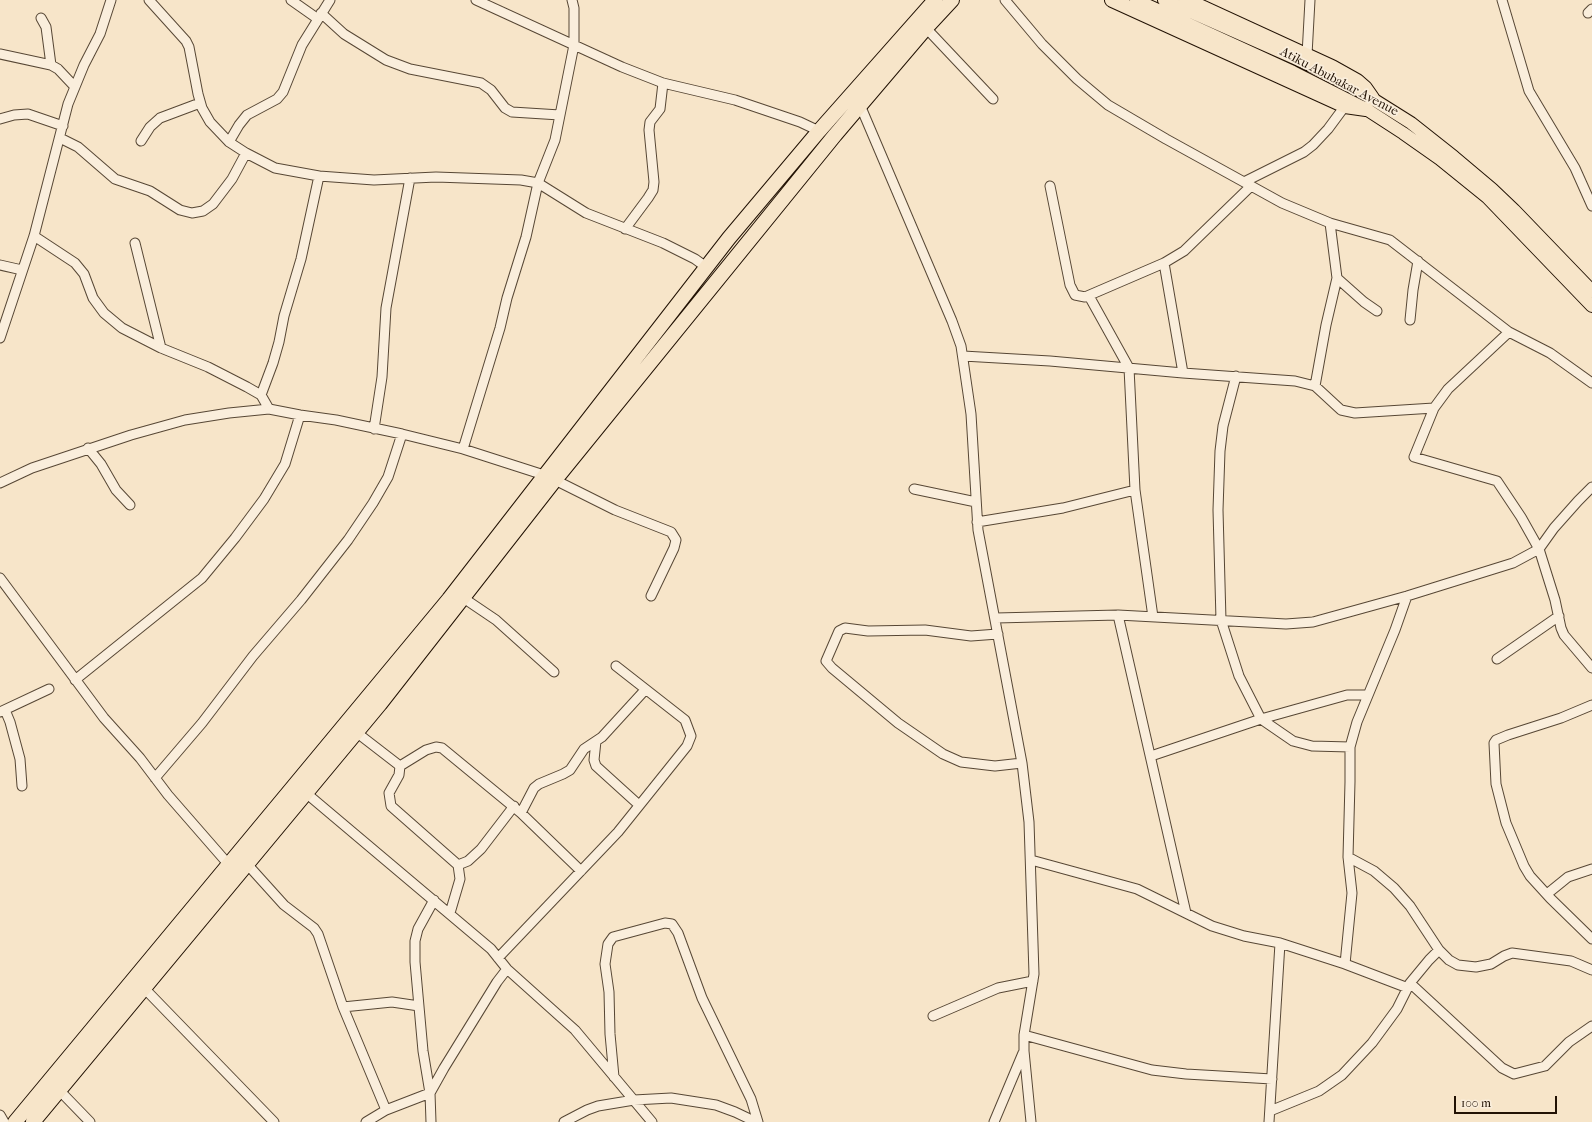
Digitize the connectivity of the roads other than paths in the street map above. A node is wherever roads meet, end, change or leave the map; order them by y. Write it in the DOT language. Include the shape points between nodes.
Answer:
graph roads {
  1 [pos="111,0"];
  2 [pos="149,0"];
  3 [pos="291,0"];
  4 [pos="330,0"];
  5 [pos="476,0"];
  6 [pos="572,0"];
  7 [pos="935,0"];
  8 [pos="1005,0"];
  9 [pos="1112,0"];
  10 [pos="1136,0"];
  11 [pos="1164,0"];
  12 [pos="1186,0"];
  13 [pos="1310,0"];
  14 [pos="1502,0"];
  15 [pos="953,1"];
  16 [pos="320,16"];
  17 [pos="41,18"];
  18 [pos="926,28"];
  19 [pos="574,45"];
  20 [pos="0,54"];
  21 [pos="1307,55"];
  22 [pos="51,65"];
  23 [pos="663,83"];
  24 [pos="75,87"];
  25 [pos="993,100"];
  26 [pos="200,103"];
  27 [pos="1369,104"];
  28 [pos="860,105"];
  29 [pos="1344,106"];
  30 [pos="560,115"];
  31 [pos="0,119"];
  32 [pos="63,126"];
  33 [pos="819,131"];
  34 [pos="60,138"];
  35 [pos="141,140"];
  36 [pos="229,142"];
  37 [pos="246,153"];
  38 [pos="319,176"];
  39 [pos="410,178"];
  40 [pos="538,183"];
  41 [pos="1248,184"];
  42 [pos="1050,186"];
  43 [pos="1592,206"];
  44 [pos="1330,223"];
  45 [pos="625,229"];
  46 [pos="34,236"];
  47 [pos="134,243"];
  48 [pos="1418,262"];
  49 [pos="1164,263"];
  50 [pos="0,265"];
  51 [pos="706,267"];
  52 [pos="22,270"];
  53 [pos="1337,278"];
  54 [pos="1592,291"];
  55 [pos="1089,296"];
  56 [pos="1592,306"];
  57 [pos="1377,311"];
  58 [pos="1410,320"];
  59 [pos="1509,332"];
  60 [pos="0,338"];
  61 [pos="161,348"];
  62 [pos="963,356"];
  63 [pos="1129,368"];
  64 [pos="1183,373"];
  65 [pos="1236,376"];
  66 [pos="1592,383"];
  67 [pos="1315,386"];
  68 [pos="261,395"];
  69 [pos="1434,408"];
  70 [pos="269,409"];
  71 [pos="300,415"];
  72 [pos="374,429"];
  73 [pos="402,434"];
  74 [pos="88,448"];
  75 [pos="464,449"];
  76 [pos="550,478"];
  77 [pos="0,483"];
  78 [pos="1592,487"];
  79 [pos="914,489"];
  80 [pos="1136,490"];
  81 [pos="976,502"];
  82 [pos="130,505"];
  83 [pos="977,522"];
  84 [pos="1538,549"];
  85 [pos="0,578"];
  86 [pos="458,595"];
  87 [pos="651,596"];
  88 [pos="1407,596"];
  89 [pos="1118,615"];
  90 [pos="1559,616"];
  91 [pos="1153,617"];
  92 [pos="996,618"];
  93 [pos="1221,620"];
  94 [pos="998,634"];
  95 [pos="1498,659"];
  96 [pos="616,666"];
  97 [pos="1592,668"];
  98 [pos="554,672"];
  99 [pos="75,680"];
  100 [pos="48,689"];
  101 [pos="645,690"];
  102 [pos="1368,695"];
  103 [pos="1592,705"];
  104 [pos="2,711"];
  105 [pos="1261,719"];
  106 [pos="356,732"];
  107 [pos="596,741"];
  108 [pos="1350,747"];
  109 [pos="1151,756"];
  110 [pos="1022,763"];
  111 [pos="400,766"];
  112 [pos="155,778"];
  113 [pos="22,786"];
  114 [pos="306,793"];
  115 [pos="639,805"];
  116 [pos="514,806"];
  117 [pos="521,813"];
  118 [pos="1348,857"];
  119 [pos="1031,860"];
  120 [pos="246,864"];
  121 [pos="229,865"];
  122 [pos="458,865"];
  123 [pos="1592,869"];
  124 [pos="581,871"];
  125 [pos="1547,894"];
  126 [pos="434,900"];
  127 [pos="450,913"];
  128 [pos="1186,913"];
  129 [pos="1592,939"];
  130 [pos="1280,943"];
  131 [pos="1439,950"];
  132 [pos="498,958"];
  133 [pos="1345,964"];
  134 [pos="507,969"];
  135 [pos="1592,970"];
  136 [pos="1033,981"];
  137 [pos="1409,985"];
  138 [pos="144,988"];
  139 [pos="419,1006"];
  140 [pos="343,1007"];
  141 [pos="933,1016"];
  142 [pos="1592,1026"];
  143 [pos="1024,1035"];
  144 [pos="1024,1051"];
  145 [pos="614,1077"];
  146 [pos="1272,1079"];
  147 [pos="59,1090"];
  148 [pos="430,1093"];
  149 [pos="634,1100"];
  150 [pos="386,1110"];
  151 [pos="1270,1111"];
  152 [pos="0,1114"];
  153 [pos="4,1122"];
  154 [pos="15,1122"];
  155 [pos="33,1122"];
  156 [pos="90,1122"];
  157 [pos="274,1122"];
  158 [pos="366,1122"];
  159 [pos="431,1122"];
  160 [pos="564,1122"];
  161 [pos="652,1122"];
  162 [pos="757,1122"];
  163 [pos="994,1122"];
  164 [pos="1031,1122"];
  165 [pos="1270,1122"];
  1 -- 24 [label="street" via="100,34"];
  2 -- 26 [label="street" via="189,47"];
  3 -- 16 [label="street"];
  4 -- 16 [label="street"];
  5 -- 19 [label="street"];
  6 -- 19 [label="street"];
  7 -- 33 [label="highway"];
  8 -- 41 [label="street" via="1042,44 1108,105"];
  9 -- 29 [label="highway"];
  10 -- 27 [label="main road, Atiku Abubakar Avenue"];
  11 -- 27 [label="main road, Atiku Abubakar Avenue" via="1324,71"];
  12 -- 21 [label="highway"];
  13 -- 21 [label="street"];
  14 -- 43 [label="street" via="1529,91 1575,168"];
  15 -- 18 [label="highway"];
  16 -- 30 [label="street" via="386,60 410,70 480,83 491,90 505,108 512,112"];
  16 -- 36 [label="street" via="302,45 283,92 277,99 247,115"];
  17 -- 22 [label="street" via="46,27"];
  18 -- 25 [label="street"];
  18 -- 28 [label="highway"];
  19 -- 23 [label="street" via="622,68"];
  19 -- 30 [label="street"];
  20 -- 22 [label="street"];
  21 -- 27 [label="highway" via="1357,81 1365,88"];
  22 -- 24 [label="street"];
  23 -- 33 [label="street" via="735,100"];
  23 -- 45 [label="street" via="660,110 650,122 649,130 653,190"];
  24 -- 32 [label="street"];
  26 -- 35 [label="street" via="160,118"];
  26 -- 36 [label="street" via="210,122"];
  27 -- 29 [label="highway"];
  27 -- 54 [label="main road, Atiku Abubakar Avenue" via="1410,122 1454,157 1514,210"];
  27 -- 56 [label="main road, Atiku Abubakar Avenue" via="1487,197"];
  28 -- 62 [label="street" via="952,322"];
  28 -- 76 [label="highway"];
  29 -- 41 [label="street" via="1313,146"];
  30 -- 40 [label="street" via="555,140"];
  31 -- 32 [label="street" via="28,114"];
  32 -- 34 [label="street"];
  33 -- 51 [label="highway"];
  34 -- 37 [label="street" via="78,147 116,179 150,191 180,210 192,213 203,211 213,204 232,179"];
  34 -- 46 [label="street"];
  36 -- 37 [label="street"];
  37 -- 38 [label="street" via="275,168"];
  38 -- 39 [label="street" via="374,180"];
  38 -- 68 [label="street" via="301,259 273,363"];
  39 -- 40 [label="street" via="521,180"];
  39 -- 72 [label="street" via="386,308 382,377"];
  40 -- 45 [label="street" via="586,213"];
  40 -- 75 [label="street" via="526,237"];
  41 -- 44 [label="street" via="1282,203"];
  41 -- 49 [label="street" via="1184,251"];
  42 -- 55 [label="street" via="1070,285 1075,296"];
  44 -- 48 [label="street" via="1385,238"];
  44 -- 53 [label="street"];
  45 -- 51 [label="street" via="663,243"];
  46 -- 52 [label="street"];
  46 -- 61 [label="street" via="75,263 84,274 93,298 104,313 122,328"];
  47 -- 61 [label="street"];
  48 -- 58 [label="street"];
  48 -- 59 [label="street"];
  49 -- 55 [label="street"];
  49 -- 64 [label="street"];
  50 -- 52 [label="street"];
  51 -- 76 [label="highway"];
  52 -- 60 [label="street"];
  53 -- 57 [label="street"];
  53 -- 67 [label="street"];
  55 -- 63 [label="street"];
  59 -- 66 [label="street" via="1550,353"];
  59 -- 69 [label="street" via="1448,389"];
  61 -- 68 [label="street" via="208,367"];
  62 -- 63 [label="street"];
  62 -- 81 [label="street" via="971,414"];
  63 -- 64 [label="street"];
  63 -- 80 [label="street"];
  64 -- 65 [label="street"];
  65 -- 67 [label="street" via="1295,380"];
  65 -- 93 [label="street" via="1223,426 1220,451 1218,510"];
  67 -- 69 [label="street" via="1341,410 1355,413"];
  68 -- 70 [label="street"];
  69 -- 84 [label="street" via="1414,457 1496,481 1521,517"];
  70 -- 71 [label="street"];
  70 -- 74 [label="street" via="185,420"];
  71 -- 72 [label="street"];
  71 -- 99 [label="street" via="285,464 264,499 202,578"];
  72 -- 73 [label="street"];
  73 -- 75 [label="street"];
  73 -- 112 [label="street" via="388,477 348,540"];
  74 -- 77 [label="street" via="32,468"];
  74 -- 82 [label="street" via="116,490"];
  75 -- 76 [label="street"];
  76 -- 86 [label="highway"];
  76 -- 87 [label="street" via="615,510 671,532 676,540 674,548"];
  78 -- 84 [label="street"];
  79 -- 81 [label="street"];
  80 -- 83 [label="street" via="1063,508"];
  80 -- 91 [label="street"];
  81 -- 83 [label="street"];
  83 -- 92 [label="street"];
  84 -- 88 [label="street" via="1513,563"];
  84 -- 90 [label="street"];
  85 -- 99 [label="street"];
  86 -- 98 [label="street" via="496,620"];
  86 -- 106 [label="highway"];
  86 -- 121 [label="highway"];
  88 -- 93 [label="street" via="1313,622 1286,624"];
  88 -- 102 [label="street"];
  89 -- 91 [label="street"];
  89 -- 92 [label="street"];
  89 -- 109 [label="street"];
  90 -- 95 [label="street"];
  90 -- 97 [label="street" via="1564,635"];
  91 -- 93 [label="street"];
  92 -- 94 [label="street"];
  93 -- 105 [label="street" via="1239,676"];
  94 -- 110 [label="street"];
  94 -- 110 [label="street" via="971,636 926,630 868,632 845,628 839,631 826,661 898,723 943,754 961,762 995,766"];
  96 -- 101 [label="street"];
  99 -- 112 [label="street"];
  100 -- 104 [label="street"];
  101 -- 107 [label="street"];
  101 -- 115 [label="street" via="685,720 691,736 687,746"];
  102 -- 105 [label="street" via="1347,695"];
  102 -- 108 [label="street"];
  103 -- 125 [label="street" via="1496,740 1494,744 1496,784 1506,823 1524,866"];
  104 -- 113 [label="street" via="10,722 20,759"];
  105 -- 108 [label="street" via="1293,741 1312,746"];
  105 -- 109 [label="street"];
  106 -- 111 [label="street"];
  106 -- 114 [label="highway"];
  107 -- 115 [label="street" via="596,766"];
  107 -- 117 [label="street" via="584,749 570,770 534,788"];
  108 -- 118 [label="street"];
  109 -- 128 [label="street"];
  110 -- 119 [label="street"];
  111 -- 116 [label="street" via="426,750 442,748"];
  111 -- 122 [label="street" via="399,775 389,793 391,806"];
  112 -- 121 [label="street"];
  114 -- 120 [label="highway"];
  114 -- 126 [label="street"];
  115 -- 124 [label="street" via="618,832"];
  116 -- 117 [label="street"];
  116 -- 122 [label="street" via="481,849 468,861"];
  117 -- 124 [label="street"];
  118 -- 131 [label="street" via="1374,871 1394,888 1410,906"];
  118 -- 133 [label="street" via="1352,893"];
  119 -- 128 [label="street" via="1138,889"];
  119 -- 136 [label="street"];
  120 -- 138 [label="highway"];
  120 -- 140 [label="street" via="284,905 314,928"];
  121 -- 154 [label="highway"];
  122 -- 127 [label="street" via="460,879"];
  123 -- 125 [label="street" via="1568,877"];
  124 -- 132 [label="street"];
  125 -- 129 [label="street"];
  126 -- 127 [label="street"];
  126 -- 139 [label="street" via="415,941"];
  127 -- 132 [label="street"];
  128 -- 130 [label="street" via="1212,926"];
  130 -- 133 [label="street"];
  130 -- 146 [label="street"];
  131 -- 135 [label="street" via="1458,965 1491,964 1512,954 1571,961"];
  131 -- 137 [label="street"];
  132 -- 134 [label="street"];
  133 -- 137 [label="street"];
  134 -- 145 [label="street" via="575,1030"];
  134 -- 148 [label="street"];
  136 -- 141 [label="street" via="998,988"];
  136 -- 143 [label="street"];
  137 -- 142 [label="street" via="1502,1068 1514,1074 1546,1066 1569,1042"];
  137 -- 151 [label="street" via="1397,1009 1372,1043 1342,1075 1319,1091"];
  138 -- 147 [label="highway"];
  138 -- 157 [label="street"];
  139 -- 140 [label="street" via="388,1002"];
  139 -- 148 [label="street"];
  140 -- 150 [label="street"];
  143 -- 144 [label="street"];
  143 -- 146 [label="street" via="1152,1070"];
  144 -- 163 [label="street"];
  144 -- 164 [label="street"];
  145 -- 149 [label="street"];
  145 -- 162 [label="street" via="605,964 608,944 612,937 665,923 672,924 678,933 702,998 751,1099"];
  146 -- 151 [label="street"];
  147 -- 155 [label="highway"];
  147 -- 156 [label="street"];
  148 -- 150 [label="street"];
  148 -- 159 [label="street"];
  149 -- 160 [label="street" via="598,1106"];
  149 -- 161 [label="street"];
  149 -- 162 [label="street" via="671,1098 716,1105"];
  150 -- 158 [label="street"];
  151 -- 165 [label="street"];
  152 -- 153 [label="street"];
}
